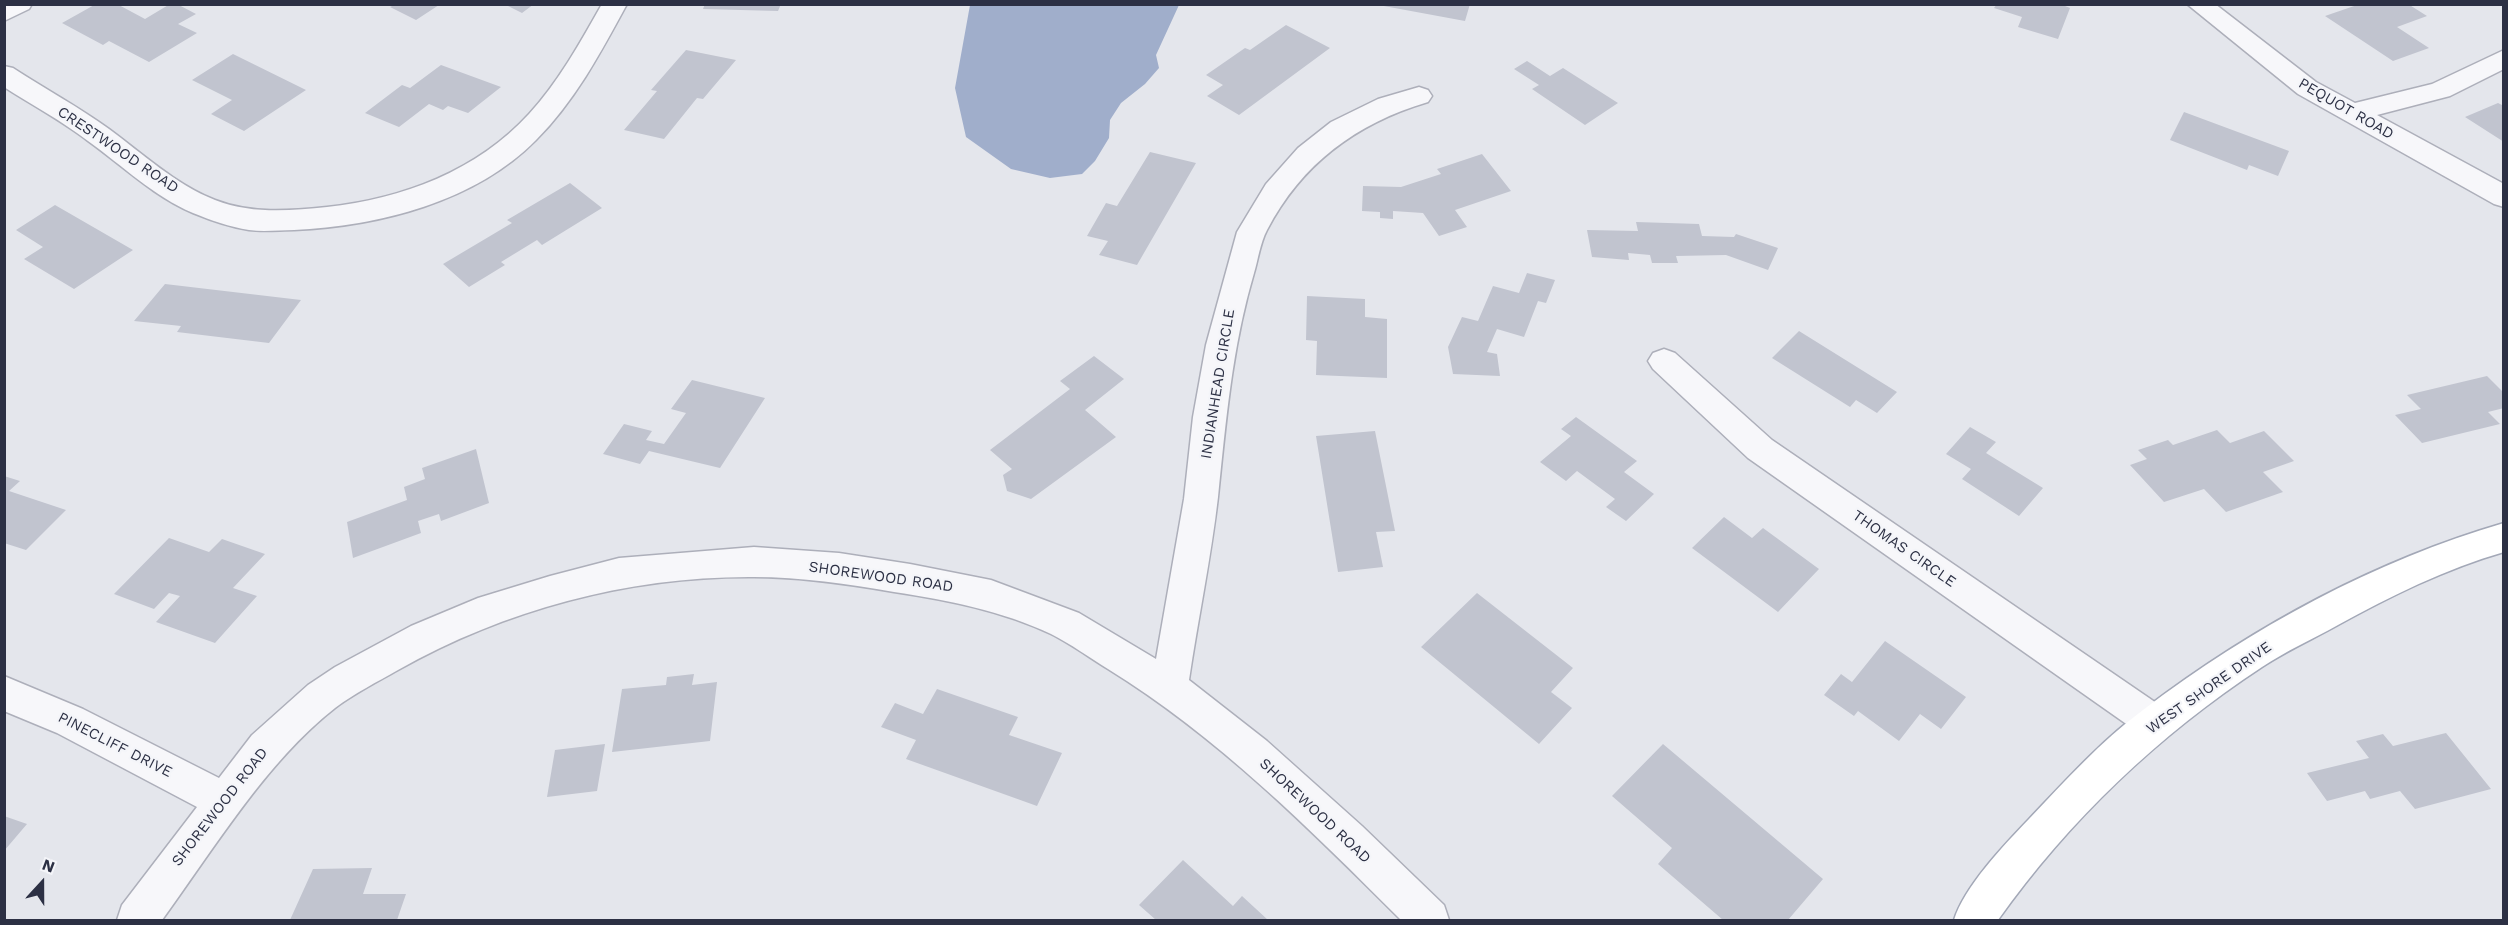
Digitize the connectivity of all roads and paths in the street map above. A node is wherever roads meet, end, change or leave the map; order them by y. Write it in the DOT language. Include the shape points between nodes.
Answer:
graph roads {
  1 [pos="20,4"];
  2 [pos="615,4"];
  3 [pos="2199,4"];
  4 [pos="4,13"];
  5 [pos="2504,58"];
  6 [pos="4,74"];
  7 [pos="1419,96"];
  8 [pos="2351,113"];
  9 [pos="2504,197"];
  10 [pos="1664,361"];
  11 [pos="2504,537"];
  12 [pos="1168,687"];
  13 [pos="4,693"];
  14 [pos="2155,723"];
  15 [pos="224,801"];
  16 [pos="137,921"];
  17 [pos="1430,921"];
  18 [pos="1974,921"];
  1 -- 4 [label="street"];
  2 -- 6 [label="street, CRESTWOOD ROAD" via="576,72 551,106 488,165 446,187 398,203 312,219 246,220 203,206 155,179 85,124"];
  3 -- 8 [label="street, PEQUOT ROAD" via="2307,88"];
  5 -- 8 [label="street" via="2440,90"];
  7 -- 12 [label="street, INDIANHEAD CIRCLE" via="1387,105 1341,128 1308,155 1276,191 1251,232 1221,345 1201,499"];
  8 -- 9 [label="street, PEQUOT ROAD"];
  10 -- 14 [label="street, THOMAS CIRCLE" via="1760,449"];
  11 -- 14 [label="main road, WEST SHORE DRIVE" via="2392,578 2316,618 2250,655"];
  12 -- 15 [label="street, SHOREWOOD ROAD" via="1066,624 991,595 838,568 753,562 630,572 491,609 424,637 348,679 265,748"];
  12 -- 17 [label="street, SHOREWOOD ROAD" via="1254,754"];
  13 -- 15 [label="street, PINECLIFF DRIVE" via="70,721"];
  14 -- 18 [label="main road, WEST SHORE DRIVE" via="2090,782 2014,864"];
  15 -- 16 [label="street, SHOREWOOD ROAD"];
}
